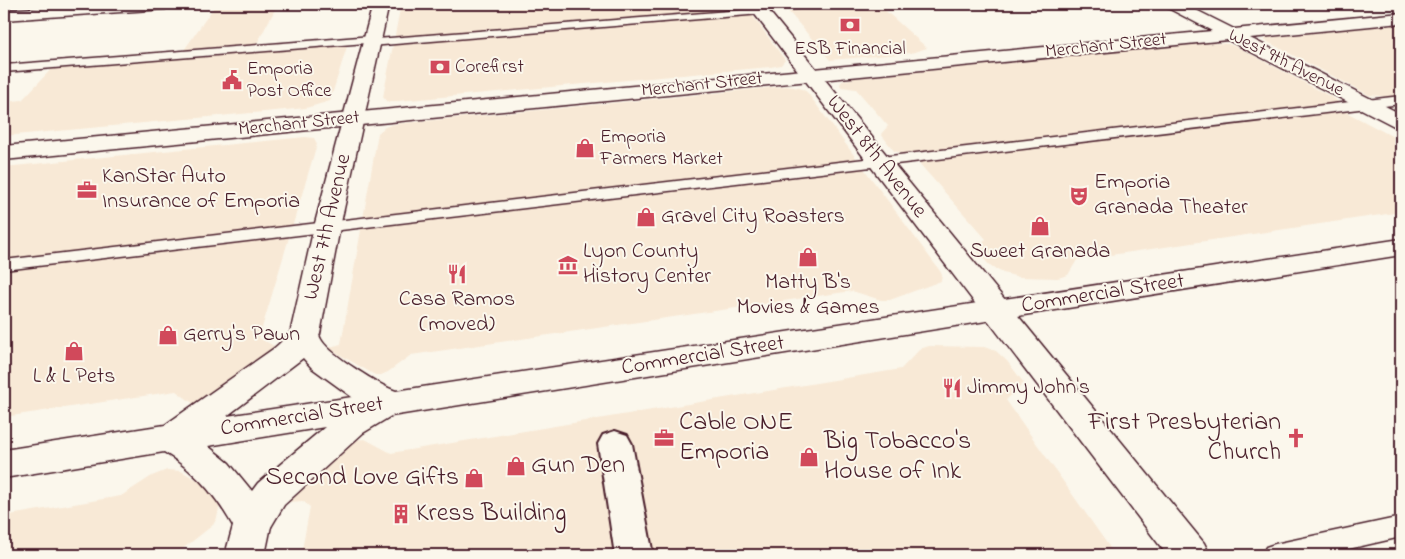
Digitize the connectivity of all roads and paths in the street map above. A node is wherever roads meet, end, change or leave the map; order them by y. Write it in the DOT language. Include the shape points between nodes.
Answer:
graph roads {
  1 [pos="165,4"];
  2 [pos="381,4"];
  3 [pos="817,4"];
  4 [pos="1172,4"];
  5 [pos="759,8"];
  6 [pos="4,15"];
  7 [pos="1401,18"];
  8 [pos="1230,34"];
  9 [pos="372,41"];
  10 [pos="4,69"];
  11 [pos="811,75"];
  12 [pos="1401,100"];
  13 [pos="1367,104"];
  14 [pos="353,119"];
  15 [pos="1401,122"];
  16 [pos="4,153"];
  17 [pos="880,162"];
  18 [pos="327,227"];
  19 [pos="1401,247"];
  20 [pos="4,265"];
  21 [pos="997,310"];
  22 [pos="305,334"];
  23 [pos="393,402"];
  24 [pos="164,438"];
  25 [pos="615,444"];
  26 [pos="4,464"];
  27 [pos="1401,527"];
  28 [pos="249,540"];
  29 [pos="634,555"];
  30 [pos="1190,555"];
  31 [pos="1275,555"];
  1 -- 6 [label="street"];
  2 -- 9 [label="street, West 7th Avenue"];
  3 -- 5 [label="lane"];
  4 -- 8 [label="street, West 9th Avenue"];
  5 -- 9 [label="lane"];
  5 -- 11 [label="street, West 8th Avenue"];
  7 -- 8 [label="street, Merchant Street"];
  8 -- 11 [label="street, Merchant Street"];
  8 -- 13 [label="street, West 9th Avenue"];
  9 -- 10 [label="lane"];
  9 -- 14 [label="street, West 7th Avenue"];
  11 -- 14 [label="street, Merchant Street"];
  11 -- 17 [label="street, West 8th Avenue"];
  12 -- 13 [label="lane"];
  13 -- 15 [label="street, West 9th Avenue"];
  13 -- 17 [label="lane"];
  14 -- 16 [label="street, Merchant Street"];
  14 -- 18 [label="street, West 7th Avenue"];
  17 -- 18 [label="lane"];
  17 -- 21 [label="street, West 8th Avenue"];
  18 -- 20 [label="lane"];
  18 -- 22 [label="street, West 7th Avenue"];
  19 -- 21 [label="street, Commercial Street"];
  21 -- 23 [label="street, Commercial Street"];
  21 -- 30 [label="street, West 8th Avenue"];
  22 -- 23 [label="street" via="308,345 322,360 364,390"];
  22 -- 24 [label="street" via="294,349 200,419"];
  23 -- 24 [label="street, Commercial Street"];
  23 -- 28 [label="street" via="351,424 271,494 261,508"];
  24 -- 26 [label="street, Commercial Street"];
  24 -- 28 [label="street" via="188,449 228,486 247,511"];
  25 -- 29 [label="street"];
  27 -- 31 [label="lane"];
}
